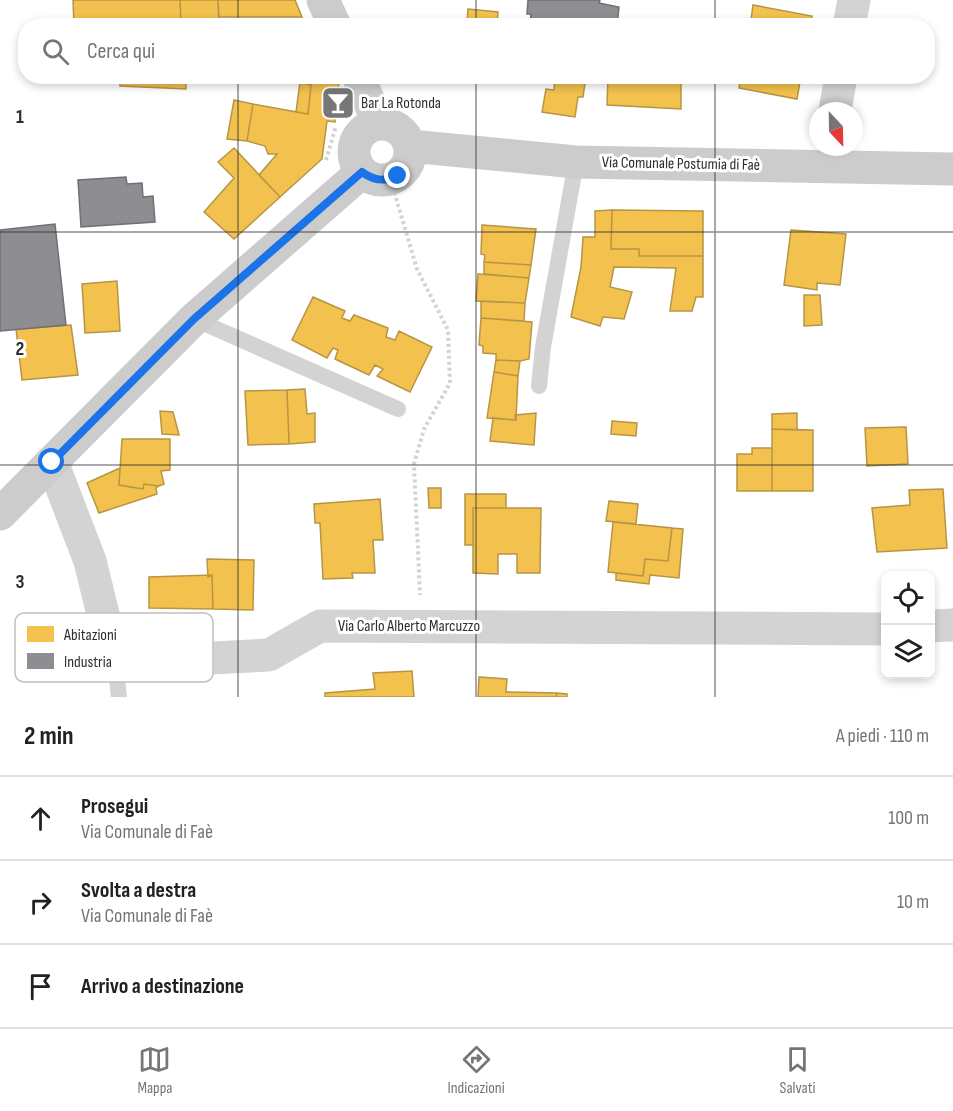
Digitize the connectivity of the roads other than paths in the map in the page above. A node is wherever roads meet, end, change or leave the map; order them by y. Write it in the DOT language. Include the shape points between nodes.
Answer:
graph roads {
  1 [pos="323,0"];
  2 [pos="854,0"];
  3 [pos="331,18"];
  4 [pos="851,18"];
  5 [pos="362,84"];
  6 [pos="840,84"];
  7 [pos="837,102"];
  8 [pos="379,124"];
  9 [pos="410,146"];
  10 [pos="827,157"];
  11 [pos="576,162"];
  12 [pos="953,170"];
  13 [pos="376,176"];
  14 [pos="194,319"];
  15 [pos="539,386"];
  16 [pos="398,409"];
  17 [pos="52,462"];
  18 [pos="0,514"];
  19 [pos="103,613"];
  20 [pos="953,625"];
  21 [pos="935,627"];
  22 [pos="881,629"];
  23 [pos="213,658"];
  24 [pos="117,682"];
  25 [pos="119,697"];
  1 -- 3 [label="street"];
  2 -- 4 [label="street"];
  5 -- 8 [label="street"];
  6 -- 7 [label="street"];
  8 -- 9 [label="street" via="395,127"];
  8 -- 13 [label="street" via="362,131 354,147 354,156"];
  9 -- 11 [label="street, Via Comunale Postumia di Faè"];
  9 -- 13 [label="street" via="405,170"];
  10 -- 11 [label="street, Via Comunale Postumia di Faè"];
  10 -- 12 [label="street, Via Comunale Postumia di Faè"];
  11 -- 15 [label="lane"];
  13 -- 14 [label="street"];
  14 -- 16 [label="lane"];
  14 -- 17 [label="street"];
  17 -- 18 [label="street"];
  17 -- 19 [label="street" via="90,561"];
  20 -- 21 [label="street"];
  22 -- 23 [label="street, Via Carlo Alberto Marcuzzo" via="320,626 269,655"];
  24 -- 25 [label="lane"];
}
